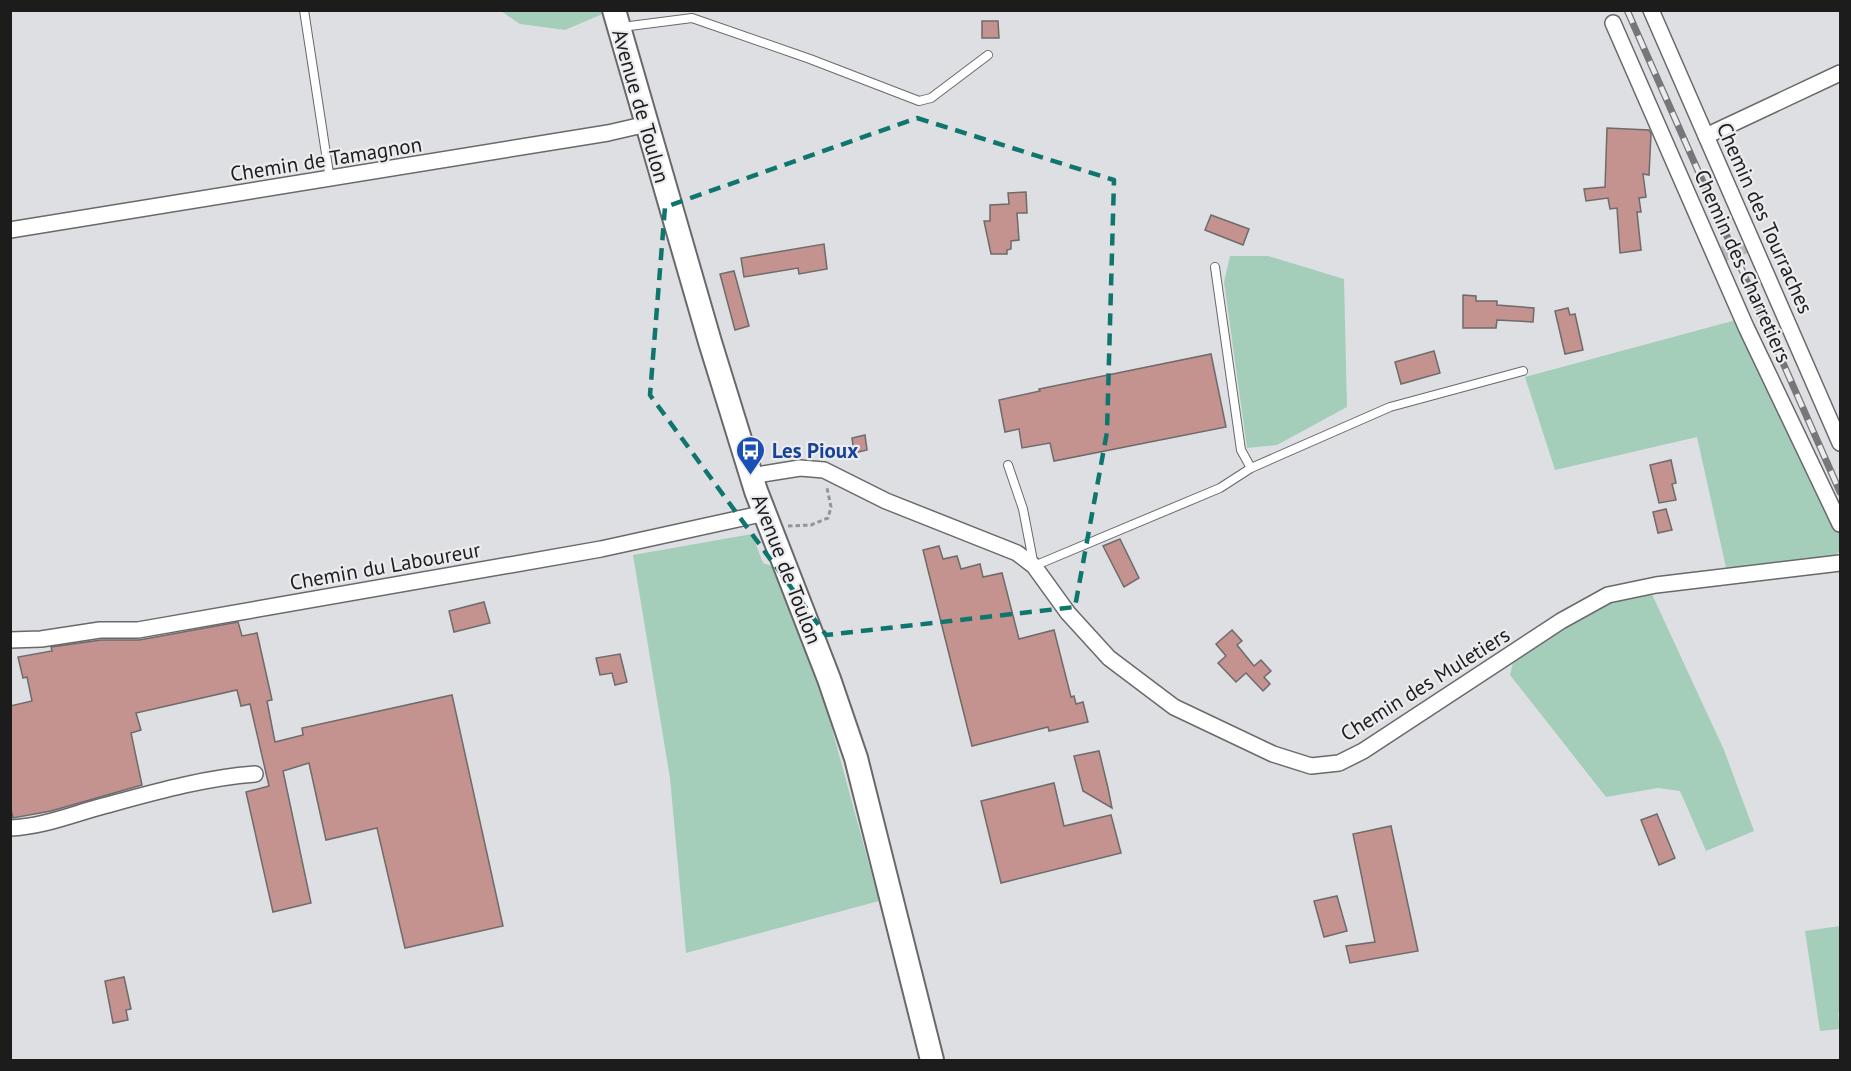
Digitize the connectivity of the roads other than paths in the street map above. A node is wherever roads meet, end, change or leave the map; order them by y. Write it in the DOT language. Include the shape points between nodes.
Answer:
graph roads {
  1 [pos="304,10"];
  2 [pos="1651,10"];
  3 [pos="616,19"];
  4 [pos="1612,23"];
  5 [pos="988,55"];
  6 [pos="1840,73"];
  7 [pos="647,124"];
  8 [pos="1706,136"];
  9 [pos="330,180"];
  10 [pos="10,230"];
  11 [pos="1215,267"];
  12 [pos="1523,371"];
  13 [pos="1840,443"];
  14 [pos="1008,465"];
  15 [pos="1251,468"];
  16 [pos="751,476"];
  17 [pos="768,522"];
  18 [pos="1840,524"];
  19 [pos="1840,563"];
  20 [pos="1034,566"];
  21 [pos="10,640"];
  22 [pos="255,774"];
  23 [pos="10,828"];
  24 [pos="932,1060"];
  1 -- 9 [label="lane"];
  2 -- 8 [label="street, Chemin des Tourraches"];
  3 -- 5 [label="lane" via="692,18 919,101 931,98"];
  3 -- 7 [label="main road, Avenue de Toulon"];
  4 -- 18 [label="street, Chemin des Charretiers" via="1746,327"];
  6 -- 8 [label="street"];
  7 -- 9 [label="street, Chemin de Tamagnon"];
  7 -- 16 [label="main road, Avenue de Toulon"];
  8 -- 13 [label="street, Chemin des Tourraches"];
  9 -- 10 [label="street, Chemin de Tamagnon"];
  11 -- 15 [label="lane" via="1241,450"];
  12 -- 15 [label="lane" via="1390,407"];
  14 -- 20 [label="lane" via="1023,509"];
  15 -- 20 [label="lane" via="1220,488"];
  16 -- 17 [label="main road, Avenue de Toulon"];
  16 -- 20 [label="street, Chemin des Muletiers" via="800,468 824,470 886,501 1017,553"];
  17 -- 21 [label="street, Chemin du Laboureur" via="138,630"];
  17 -- 24 [label="main road, Avenue de Toulon" via="856,758"];
  19 -- 20 [label="street, Chemin des Muletiers" via="1656,585 1608,595 1561,621 1363,751 1338,763 1311,766 1274,754 1174,707 1109,658 1068,613"];
  22 -- 23 [label="street" via="172,788"];
}
